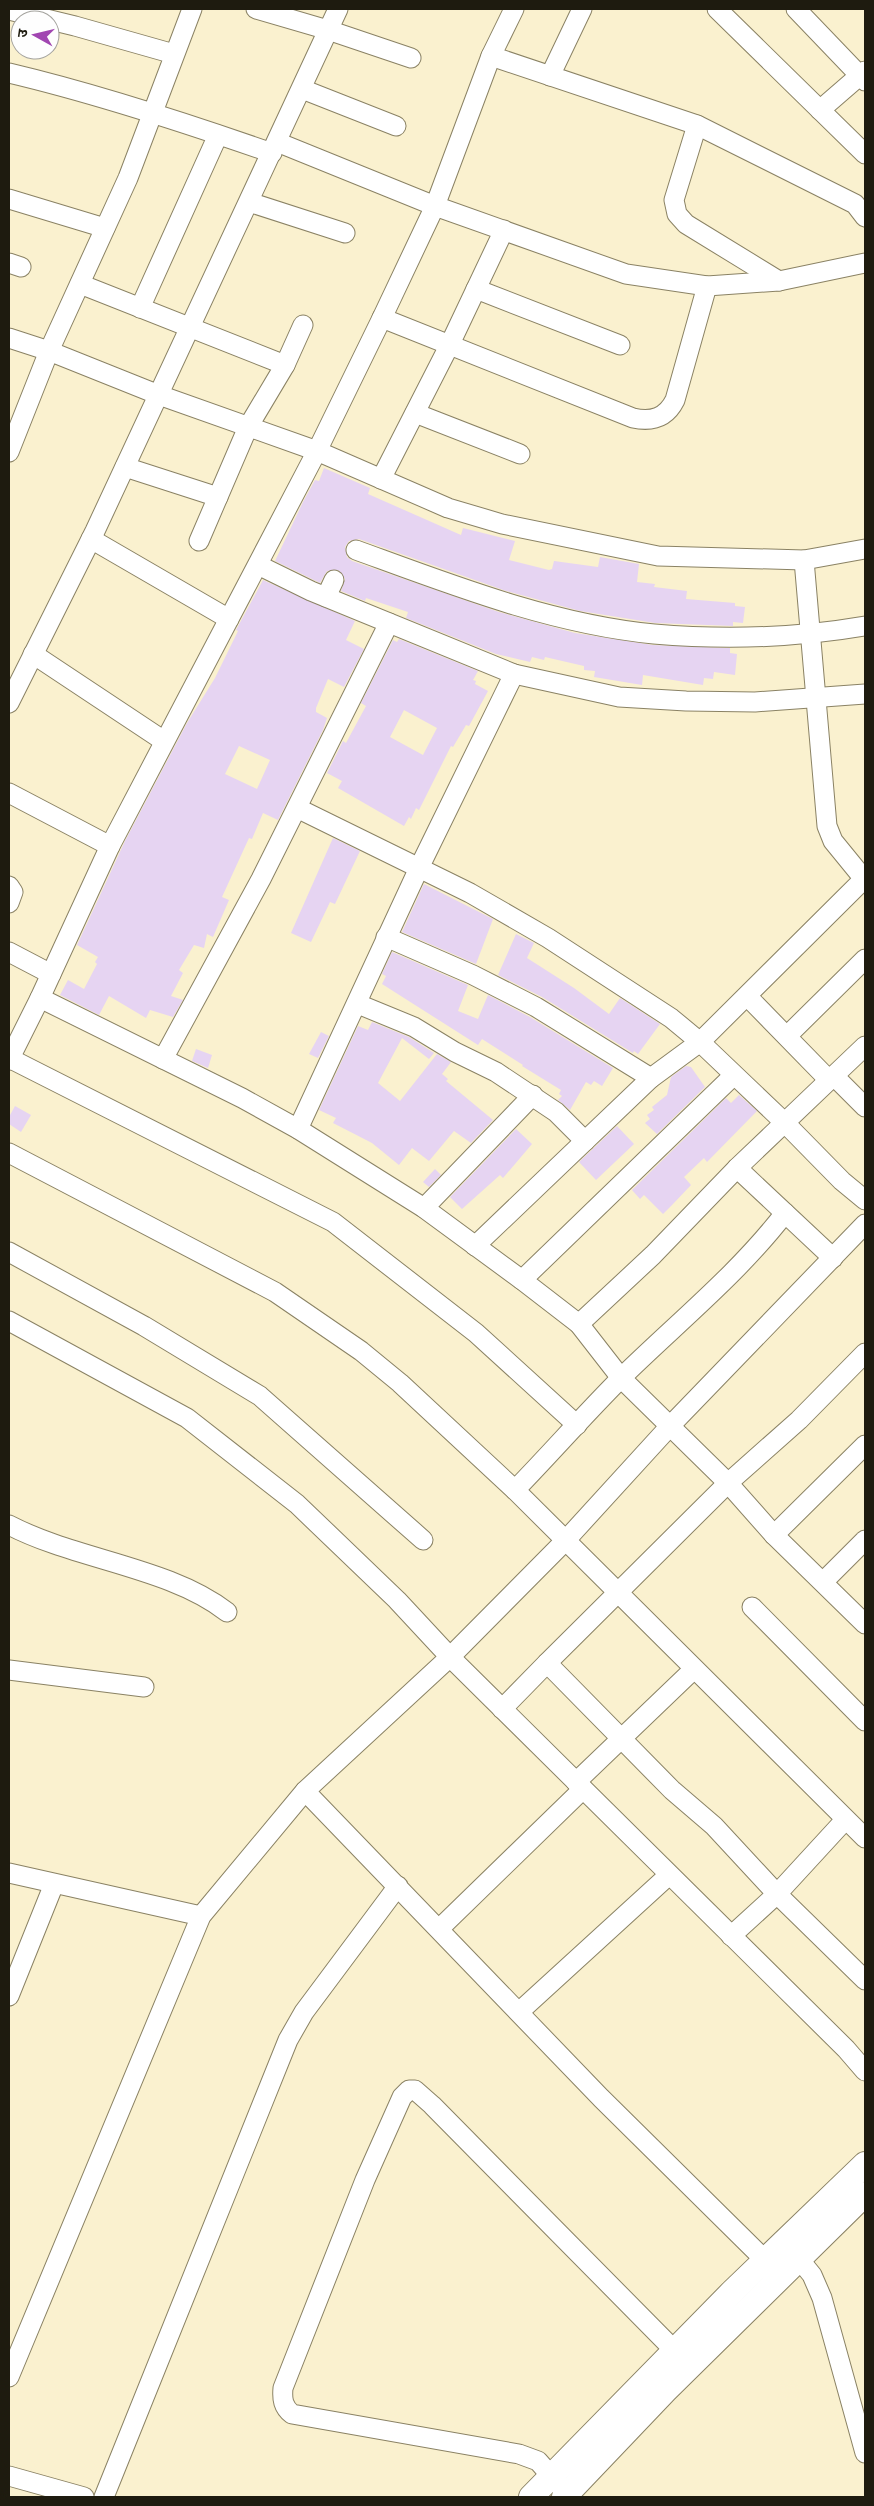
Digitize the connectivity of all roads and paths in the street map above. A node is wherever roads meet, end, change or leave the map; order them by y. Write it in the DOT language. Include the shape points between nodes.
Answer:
graph roads {
  1 [pos="192,9"];
  2 [pos="256,9"];
  3 [pos="338,9"];
  4 [pos="514,9"];
  5 [pos="582,9"];
  6 [pos="717,9"];
  7 [pos="796,9"];
  8 [pos="9,10"];
  9 [pos="328,30"];
  10 [pos="174,54"];
  11 [pos="491,56"];
  12 [pos="411,58"];
  13 [pos="9,74"];
  14 [pos="550,76"];
  15 [pos="863,76"];
  16 [pos="302,90"];
  17 [pos="820,110"];
  18 [pos="152,115"];
  19 [pos="697,125"];
  20 [pos="396,126"];
  21 [pos="218,134"];
  22 [pos="275,148"];
  23 [pos="865,154"];
  24 [pos="9,199"];
  25 [pos="249,202"];
  26 [pos="435,206"];
  27 [pos="865,217"];
  28 [pos="105,228"];
  29 [pos="504,230"];
  30 [pos="345,233"];
  31 [pos="865,263"];
  32 [pos="779,281"];
  33 [pos="80,284"];
  34 [pos="707,286"];
  35 [pos="476,289"];
  36 [pos="140,308"];
  37 [pos="382,318"];
  38 [pos="303,325"];
  39 [pos="190,328"];
  40 [pos="9,338"];
  41 [pos="450,344"];
  42 [pos="620,345"];
  43 [pos="49,351"];
  44 [pos="285,365"];
  45 [pos="159,395"];
  46 [pos="415,413"];
  47 [pos="248,427"];
  48 [pos="318,451"];
  49 [pos="9,452"];
  50 [pos="520,454"];
  51 [pos="125,466"];
  52 [pos="381,479"];
  53 [pos="218,497"];
  54 [pos="91,539"];
  55 [pos="199,541"];
  56 [pos="865,549"];
  57 [pos="356,550"];
  58 [pos="804,560"];
  59 [pos="258,565"];
  60 [pos="334,580"];
  61 [pos="326,597"];
  62 [pos="229,619"];
  63 [pos="389,623"];
  64 [pos="865,626"];
  65 [pos="810,635"];
  66 [pos="33,654"];
  67 [pos="514,674"];
  68 [pos="865,694"];
  69 [pos="815,697"];
  70 [pos="9,703"];
  71 [pos="164,741"];
  72 [pos="9,793"];
  73 [pos="297,808"];
  74 [pos="110,846"];
  75 [pos="419,868"];
  76 [pos="864,879"];
  77 [pos="9,886"];
  78 [pos="9,903"];
  79 [pos="386,937"];
  80 [pos="9,952"];
  81 [pos="865,958"];
  82 [pos="51,974"];
  83 [pos="747,996"];
  84 [pos="40,998"];
  85 [pos="358,1004"];
  86 [pos="787,1036"];
  87 [pos="700,1042"];
  88 [pos="865,1046"];
  89 [pos="9,1059"];
  90 [pos="163,1059"];
  91 [pos="733,1076"];
  92 [pos="651,1078"];
  93 [pos="832,1078"];
  94 [pos="533,1095"];
  95 [pos="865,1107"];
  96 [pos="785,1123"];
  97 [pos="298,1129"];
  98 [pos="585,1141"];
  99 [pos="9,1153"];
  100 [pos="737,1168"];
  101 [pos="865,1200"];
  102 [pos="424,1208"];
  103 [pos="785,1213"];
  104 [pos="865,1224"];
  105 [pos="475,1246"];
  106 [pos="9,1252"];
  107 [pos="833,1258"];
  108 [pos="522,1280"];
  109 [pos="9,1321"];
  110 [pos="579,1324"];
  111 [pos="865,1353"];
  112 [pos="622,1378"];
  113 [pos="576,1426"];
  114 [pos="670,1426"];
  115 [pos="865,1445"];
  116 [pos="728,1483"];
  117 [pos="515,1490"];
  118 [pos="9,1525"];
  119 [pos="774,1535"];
  120 [pos="423,1540"];
  121 [pos="565,1540"];
  122 [pos="865,1540"];
  123 [pos="823,1582"];
  124 [pos="617,1592"];
  125 [pos="752,1607"];
  126 [pos="227,1612"];
  127 [pos="865,1624"];
  128 [pos="450,1657"];
  129 [pos="547,1663"];
  130 [pos="694,1669"];
  131 [pos="9,1670"];
  132 [pos="144,1687"];
  133 [pos="502,1709"];
  134 [pos="865,1721"];
  135 [pos="621,1738"];
  136 [pos="579,1786"];
  137 [pos="305,1791"];
  138 [pos="845,1820"];
  139 [pos="865,1838"];
  140 [pos="9,1873"];
  141 [pos="669,1875"];
  142 [pos="54,1884"];
  143 [pos="398,1886"];
  144 [pos="777,1894"];
  145 [pos="201,1916"];
  146 [pos="439,1929"];
  147 [pos="731,1936"];
  148 [pos="865,1980"];
  149 [pos="9,1996"];
  150 [pos="519,2012"];
  151 [pos="865,2071"];
  152 [pos="865,2164"];
  153 [pos="865,2194"];
  154 [pos="799,2259"];
  155 [pos="773,2269"];
  156 [pos="675,2351"];
  157 [pos="9,2377"];
  158 [pos="865,2453"];
  159 [pos="9,2476"];
  160 [pos="551,2476"];
  161 [pos="566,2496"];
  162 [pos="84,2497"];
  163 [pos="104,2497"];
  164 [pos="531,2497"];
  1 -- 10 [label="street"];
  2 -- 9 [label="street"];
  3 -- 9 [label="street"];
  4 -- 11 [label="street"];
  5 -- 14 [label="street"];
  6 -- 17 [label="street"];
  7 -- 15 [label="street"];
  8 -- 10 [label="street"];
  9 -- 12 [label="street"];
  9 -- 16 [label="street"];
  10 -- 18 [label="street"];
  11 -- 14 [label="street"];
  11 -- 26 [label="street"];
  13 -- 18 [label="street"];
  14 -- 19 [label="street"];
  15 -- 17 [label="street"];
  16 -- 20 [label="street"];
  16 -- 22 [label="street"];
  17 -- 23 [label="street"];
  18 -- 21 [label="street"];
  18 -- 28 [label="street"];
  19 -- 27 [label="street" via="855,204"];
  19 -- 32 [label="street" via="674,200 677,214 686,224"];
  21 -- 22 [label="street"];
  21 -- 36 [label="street"];
  22 -- 25 [label="street"];
  22 -- 26 [label="street"];
  24 -- 28 [label="street"];
  25 -- 30 [label="street"];
  25 -- 39 [label="street"];
  26 -- 29 [label="street"];
  26 -- 37 [label="street"];
  28 -- 33 [label="street"];
  29 -- 34 [label="street" via="626,274"];
  29 -- 35 [label="street"];
  31 -- 32 [label="street"];
  32 -- 34 [label="street"];
  33 -- 36 [label="street"];
  33 -- 43 [label="street"];
  34 -- 41 [label="street" via="675,400 670,411 656,419 633,418"];
  35 -- 41 [label="street"];
  35 -- 42 [label="street"];
  36 -- 39 [label="street"];
  37 -- 41 [label="street"];
  37 -- 48 [label="street"];
  38 -- 44 [label="street"];
  39 -- 44 [label="street"];
  39 -- 45 [label="street"];
  40 -- 43 [label="street"];
  41 -- 46 [label="street"];
  43 -- 45 [label="street"];
  43 -- 49 [label="street"];
  44 -- 47 [label="street"];
  45 -- 47 [label="street"];
  45 -- 51 [label="street"];
  46 -- 50 [label="street"];
  46 -- 52 [label="street"];
  47 -- 48 [label="street"];
  47 -- 53 [label="street"];
  48 -- 52 [label="street"];
  48 -- 59 [label="street"];
  51 -- 53 [label="street"];
  51 -- 54 [label="street"];
  52 -- 58 [label="street" via="448,508 486,520 658,556"];
  53 -- 55 [label="street"];
  54 -- 62 [label="street"];
  54 -- 66 [label="street"];
  56 -- 58 [label="street"];
  57 -- 65 [label="street" via="473,593 593,624 683,636 747,638"];
  58 -- 65 [label="street"];
  59 -- 61 [label="street"];
  59 -- 62 [label="street"];
  60 -- 61 [label="street"];
  61 -- 63 [label="street"];
  62 -- 71 [label="street"];
  63 -- 67 [label="street"];
  63 -- 73 [label="street"];
  64 -- 65 [label="street"];
  65 -- 69 [label="street"];
  66 -- 70 [label="street"];
  66 -- 71 [label="street"];
  67 -- 69 [label="street" via="618,697 746,702"];
  67 -- 75 [label="street"];
  68 -- 69 [label="street"];
  69 -- 76 [label="street" via="827,826 833,841"];
  71 -- 74 [label="street"];
  72 -- 74 [label="street"];
  73 -- 75 [label="street"];
  73 -- 90 [label="street"];
  74 -- 82 [label="street"];
  75 -- 79 [label="street"];
  75 -- 87 [label="street" via="548,938 670,1018"];
  76 -- 83 [label="street"];
  77 -- 78 [label="street" via="13,892"];
  79 -- 85 [label="street"];
  79 -- 92 [label="street" via="536,1007"];
  80 -- 82 [label="street"];
  81 -- 86 [label="street"];
  82 -- 84 [label="street"];
  83 -- 86 [label="street"];
  83 -- 87 [label="street"];
  84 -- 89 [label="street"];
  84 -- 90 [label="street"];
  85 -- 94 [label="street" via="414,1027"];
  85 -- 97 [label="street"];
  86 -- 93 [label="street"];
  87 -- 91 [label="street"];
  87 -- 92 [label="street"];
  88 -- 93 [label="street"];
  89 -- 113 [label="street" via="333,1222 476,1333"];
  90 -- 97 [label="street"];
  91 -- 96 [label="street"];
  91 -- 108 [label="street"];
  92 -- 98 [label="street"];
  93 -- 95 [label="street"];
  93 -- 96 [label="street"];
  94 -- 98 [label="street" via="556,1112"];
  94 -- 102 [label="street"];
  96 -- 100 [label="street"];
  96 -- 101 [label="street" via="842,1182"];
  97 -- 102 [label="street"];
  98 -- 105 [label="street"];
  99 -- 117 [label="street" via="219,1261 304,1311 400,1383"];
  100 -- 103 [label="street"];
  100 -- 110 [label="street"];
  102 -- 105 [label="street"];
  103 -- 107 [label="street"];
  103 -- 112 [label="street" via="709,1295"];
  104 -- 107 [label="street"];
  105 -- 108 [label="street"];
  106 -- 120 [label="street" via="144,1326 260,1396"];
  107 -- 114 [label="street"];
  108 -- 110 [label="street"];
  109 -- 128 [label="street" via="187,1418 297,1504 397,1600"];
  110 -- 112 [label="street"];
  111 -- 116 [label="street" via="799,1420"];
  112 -- 113 [label="street"];
  112 -- 114 [label="street"];
  113 -- 117 [label="street"];
  114 -- 116 [label="street"];
  114 -- 121 [label="street"];
  115 -- 119 [label="street"];
  116 -- 119 [label="street"];
  116 -- 124 [label="street"];
  117 -- 121 [label="street"];
  118 -- 126 [label="street" via="65,1548 203,1595"];
  119 -- 123 [label="street"];
  121 -- 124 [label="street"];
  121 -- 128 [label="street"];
  122 -- 123 [label="street"];
  123 -- 127 [label="street"];
  124 -- 129 [label="street"];
  124 -- 130 [label="street"];
  125 -- 134 [label="street"];
  128 -- 133 [label="street"];
  128 -- 137 [label="street"];
  129 -- 133 [label="street"];
  129 -- 135 [label="street"];
  130 -- 135 [label="street"];
  130 -- 138 [label="street"];
  131 -- 132 [label="street"];
  133 -- 136 [label="street"];
  135 -- 136 [label="street"];
  135 -- 144 [label="street" via="672,1790 714,1826"];
  136 -- 141 [label="street"];
  136 -- 146 [label="street"];
  137 -- 143 [label="street"];
  137 -- 145 [label="street"];
  138 -- 139 [label="street"];
  138 -- 144 [label="street"];
  140 -- 142 [label="street"];
  141 -- 147 [label="street"];
  141 -- 150 [label="street"];
  142 -- 145 [label="street"];
  142 -- 149 [label="street"];
  143 -- 146 [label="street"];
  143 -- 163 [label="street" via="304,2012 288,2040"];
  144 -- 147 [label="street"];
  144 -- 148 [label="street"];
  145 -- 157 [label="street"];
  146 -- 150 [label="street"];
  147 -- 151 [label="street"];
  150 -- 155 [label="street"];
  152 -- 155 [label="street"];
  153 -- 154 [label="street"];
  154 -- 155 [label="street"];
  154 -- 158 [label="street" via="812,2275 822,2298"];
  155 -- 156 [label="street"];
  155 -- 161 [label="street" via="666,2391"];
  156 -- 160 [label="street"];
  156 -- 160 [label="street" via="432,2105 415,2090 409,2090 402,2097 365,2180 283,2388 286,2409 292,2414 519,2454 538,2461"];
  159 -- 162 [label="street"];
  160 -- 161 [label="street"];
  160 -- 164 [label="street"];
}
